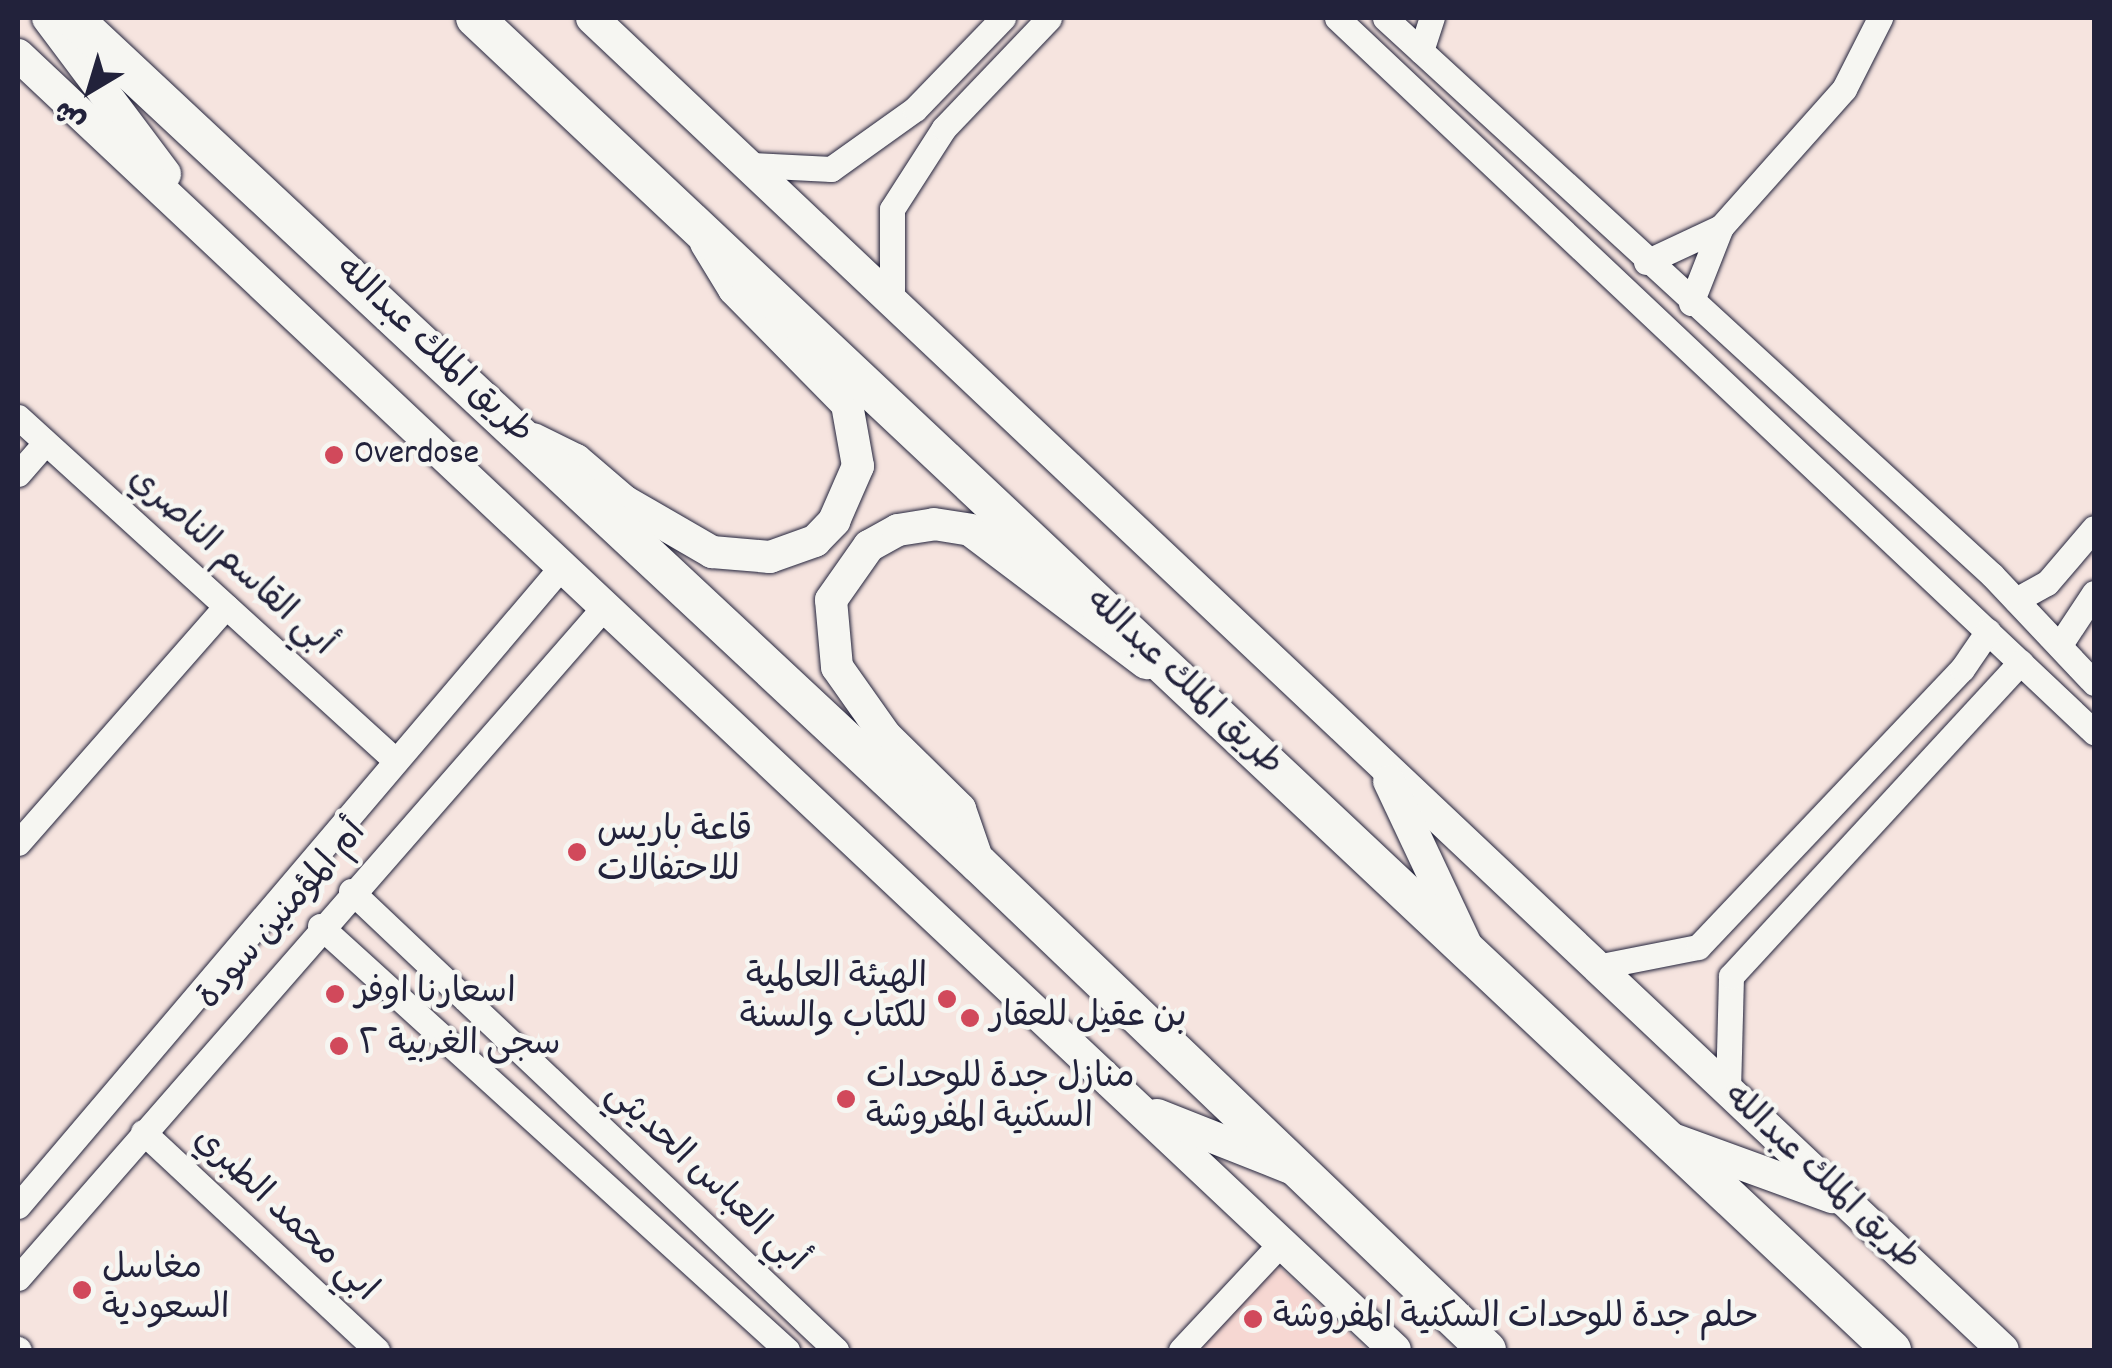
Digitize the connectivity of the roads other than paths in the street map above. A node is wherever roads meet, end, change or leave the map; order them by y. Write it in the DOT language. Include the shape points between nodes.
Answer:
graph roads {
  1 [pos="48,18"];
  2 [pos="73,18"];
  3 [pos="475,18"];
  4 [pos="592,18"];
  5 [pos="1003,18"];
  6 [pos="1049,18"];
  7 [pos="1336,18"];
  8 [pos="1386,18"];
  9 [pos="1432,18"];
  10 [pos="1880,18"];
  11 [pos="1422,51"];
  12 [pos="18,56"];
  13 [pos="752,165"];
  14 [pos="1722,226"];
  15 [pos="701,230"];
  16 [pos="216,242"];
  17 [pos="1646,262"];
  18 [pos="892,298"];
  19 [pos="1691,303"];
  20 [pos="18,417"];
  21 [pos="520,433"];
  22 [pos="45,442"];
  23 [pos="18,474"];
  24 [pos="2094,528"];
  25 [pos="563,565"];
  26 [pos="2094,593"];
  27 [pos="2016,600"];
  28 [pos="606,605"];
  29 [pos="226,606"];
  30 [pos="1988,630"];
  31 [pos="2061,643"];
  32 [pos="2021,662"];
  33 [pos="1180,682"];
  34 [pos="2094,683"];
  35 [pos="2094,732"];
  36 [pos="395,760"];
  37 [pos="1382,765"];
  38 [pos="18,844"];
  39 [pos="979,864"];
  40 [pos="351,890"];
  41 [pos="320,926"];
  42 [pos="1470,954"];
  43 [pos="1596,967"];
  44 [pos="1728,1091"];
  45 [pos="1138,1108"];
  46 [pos="143,1132"];
  47 [pos="1663,1135"];
  48 [pos="1291,1168"];
  49 [pos="1846,1202"];
  50 [pos="18,1206"];
  51 [pos="1281,1243"];
  52 [pos="18,1278"];
  53 [pos="1474,1343"];
  54 [pos="377,1350"];
  55 [pos="788,1350"];
  56 [pos="836,1350"];
  57 [pos="1181,1350"];
  58 [pos="1395,1350"];
  59 [pos="1892,1350"];
  60 [pos="2003,1350"];
  1 -- 16 [label="main road"];
  2 -- 21 [label="highway, طريق الملك عبدالله"];
  3 -- 15 [label="highway, طريق الملك عبدالله"];
  4 -- 13 [label="main road, طريق الملك عبدالله"];
  5 -- 13 [label="street" via="915,108 831,169"];
  6 -- 18 [label="street" via="944,128 892,209"];
  7 -- 30 [label="street"];
  8 -- 11 [label="street"];
  9 -- 11 [label="street"];
  10 -- 14 [label="street" via="1844,89"];
  11 -- 17 [label="street"];
  12 -- 16 [label="main road"];
  13 -- 18 [label="main road, طريق الملك عبدالله"];
  14 -- 17 [label="street"];
  14 -- 19 [label="street"];
  15 -- 21 [label="main road" via="712,263 846,404 858,466 834,521 815,541 770,558 712,552 650,518 576,460"];
  15 -- 33 [label="highway, طريق الملك عبدالله"];
  16 -- 25 [label="main road"];
  17 -- 19 [label="street"];
  18 -- 37 [label="main road, طريق الملك عبدالله"];
  19 -- 27 [label="street"];
  20 -- 22 [label="street, أبي القاسم الناصري"];
  21 -- 39 [label="highway, طريق الملك عبدالله"];
  22 -- 23 [label="street"];
  22 -- 29 [label="street, أبي القاسم الناصري"];
  24 -- 27 [label="street" via="2047,583"];
  25 -- 28 [label="main road"];
  25 -- 36 [label="street, أم المؤمنين سودة"];
  26 -- 31 [label="street"];
  27 -- 31 [label="street"];
  28 -- 40 [label="street, أم المؤمنين سودة"];
  28 -- 45 [label="main road"];
  29 -- 36 [label="street, أبي القاسم الناصري"];
  29 -- 38 [label="street"];
  30 -- 32 [label="street"];
  30 -- 43 [label="street" via="1962,669 1698,948"];
  31 -- 34 [label="street"];
  32 -- 35 [label="street"];
  32 -- 44 [label="street" via="1731,976"];
  33 -- 39 [label="main road" via="1120,649 970,530 934,524 898,530 869,546 831,600 836,667 885,735 960,810"];
  33 -- 42 [label="highway, طريق الملك عبدالله"];
  36 -- 50 [label="street, أم المؤمنين سودة"];
  37 -- 42 [label="main road"];
  37 -- 43 [label="main road, طريق الملك عبدالله"];
  39 -- 48 [label="highway, طريق الملك عبدالله"];
  40 -- 41 [label="street, أم المؤمنين سودة"];
  40 -- 56 [label="street, أبي العباس الحديثي"];
  41 -- 46 [label="street, أم المؤمنين سودة"];
  41 -- 55 [label="street, أبي العباس الحديثي"];
  42 -- 47 [label="highway, طريق الملك عبدالله"];
  43 -- 44 [label="main road, طريق الملك عبدالله"];
  44 -- 49 [label="main road, طريق الملك عبدالله"];
  45 -- 48 [label="main road"];
  45 -- 51 [label="main road"];
  46 -- 52 [label="street, أم المؤمنين سودة"];
  46 -- 54 [label="street, ابي محمد الطبري"];
  47 -- 49 [label="main road"];
  47 -- 59 [label="highway, طريق الملك عبدالله"];
  48 -- 53 [label="highway, طريق الملك عبدالله"];
  49 -- 60 [label="main road, طريق الملك عبدالله"];
  51 -- 57 [label="street"];
  51 -- 58 [label="main road"];
}
